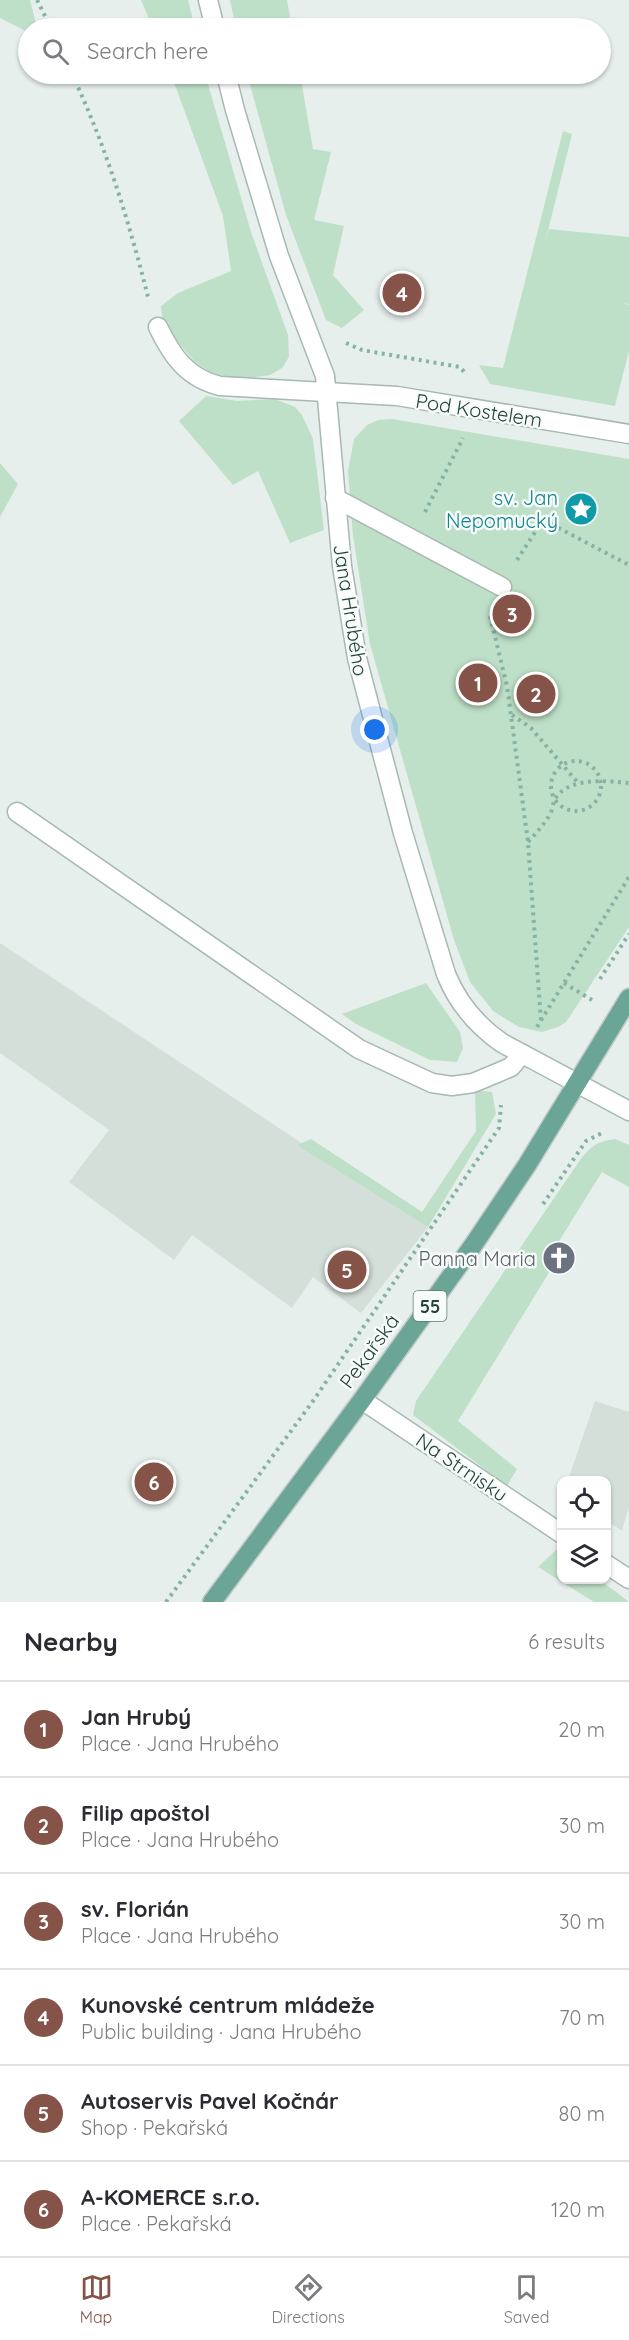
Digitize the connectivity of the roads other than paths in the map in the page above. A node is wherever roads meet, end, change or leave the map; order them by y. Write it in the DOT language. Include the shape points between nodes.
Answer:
graph roads {
  1 [pos="208,0"];
  2 [pos="213,18"];
  3 [pos="229,84"];
  4 [pos="158,327"];
  5 [pos="328,391"];
  6 [pos="629,435"];
  7 [pos="335,498"];
  8 [pos="502,587"];
  9 [pos="17,812"];
  10 [pos="629,998"];
  11 [pos="522,1054"];
  12 [pos="578,1083"];
  13 [pos="629,1111"];
  14 [pos="362,1400"];
  15 [pos="557,1531"];
  16 [pos="611,1567"];
  17 [pos="629,1579"];
  18 [pos="212,1602"];
  1 -- 2 [label="street"];
  3 -- 5 [label="street, Jana Hrubého" via="279,256"];
  4 -- 5 [label="street, Pod Kostelem" via="178,363 204,381 230,388"];
  5 -- 6 [label="street, Pod Kostelem" via="397,396"];
  5 -- 7 [label="street, Jana Hrubého"];
  7 -- 8 [label="street"];
  7 -- 11 [label="street, Jana Hrubého" via="348,610 366,699 446,974 456,997 476,1022"];
  9 -- 11 [label="street" via="359,1049 432,1083 452,1086 473,1083 511,1067"];
  10 -- 12 [label="main road, Pekařská / 55"];
  11 -- 12 [label="street, Jana Hrubého"];
  12 -- 13 [label="street, Jana Hrubého"];
  12 -- 14 [label="main road, Pekařská / 55" via="474,1245"];
  14 -- 15 [label="street, Na Strnisku"];
  14 -- 18 [label="main road, Pekařská / 55"];
  16 -- 17 [label="street"];
}
